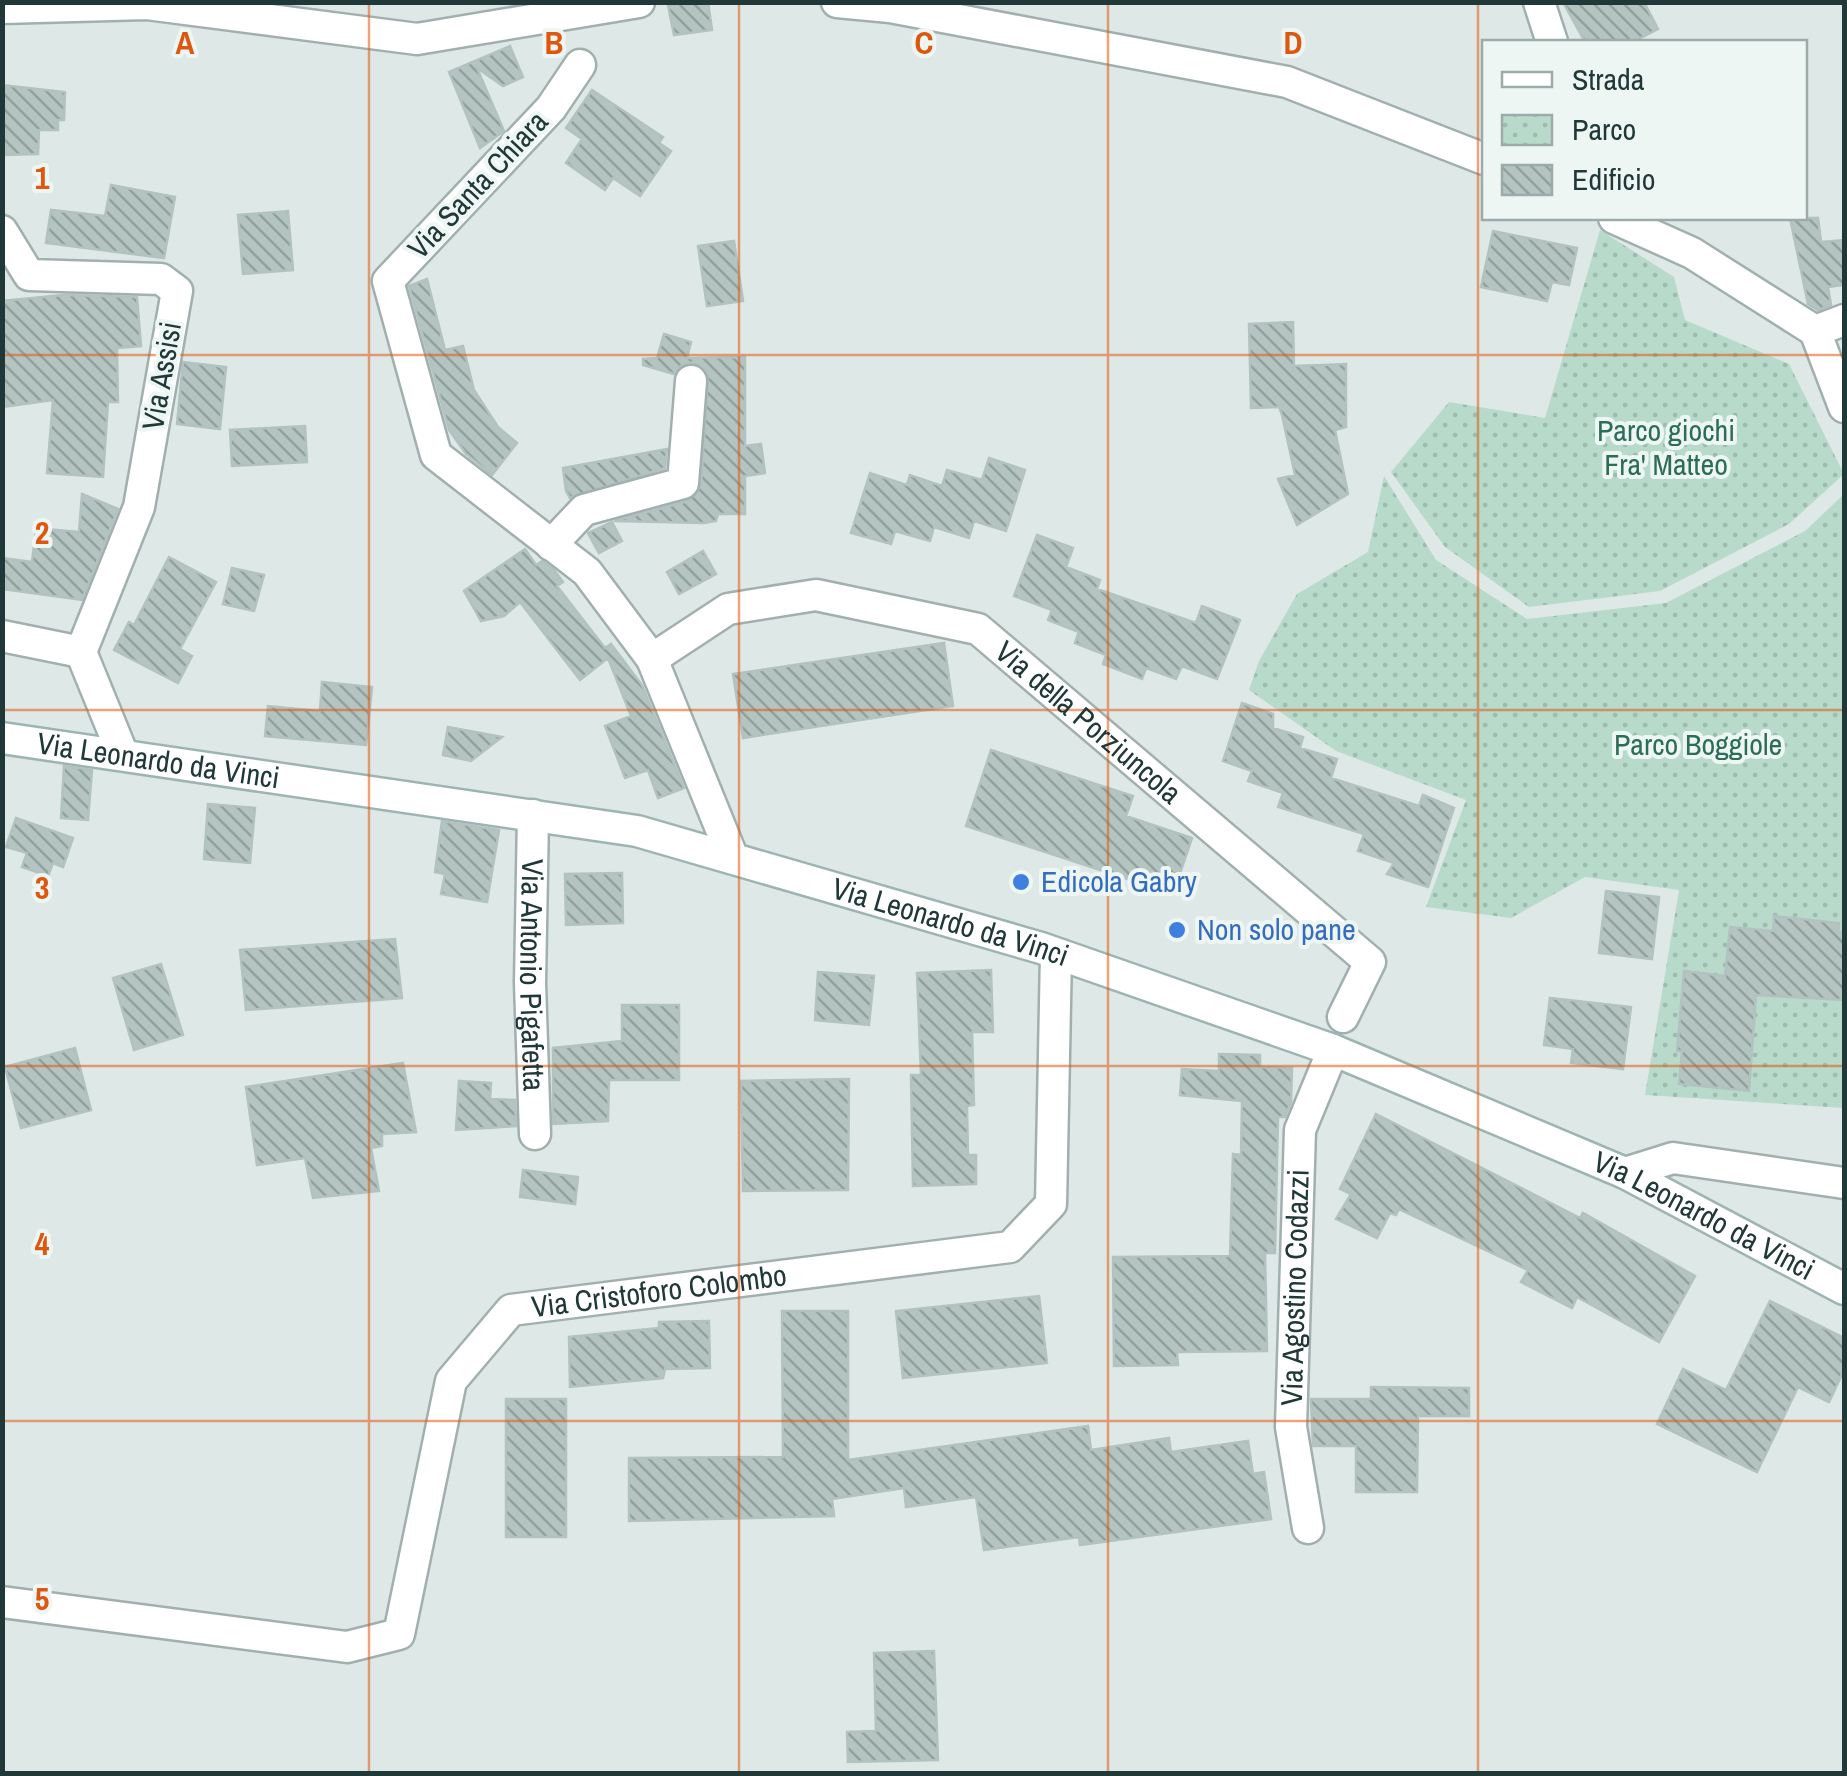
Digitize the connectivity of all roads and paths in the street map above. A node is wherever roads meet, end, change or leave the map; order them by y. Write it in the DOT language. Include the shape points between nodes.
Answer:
graph roads {
  1 [pos="640,2"];
  2 [pos="837,2"];
  3 [pos="1539,2"];
  4 [pos="2,8"];
  5 [pos="1551,40"];
  6 [pos="580,66"];
  7 [pos="1482,157"];
  8 [pos="1619,220"];
  9 [pos="2,231"];
  10 [pos="1844,320"];
  11 [pos="1815,331"];
  12 [pos="691,380"];
  13 [pos="1844,407"];
  14 [pos="551,546"];
  15 [pos="2,636"];
  16 [pos="81,652"];
  17 [pos="652,659"];
  18 [pos="2,738"];
  19 [pos="123,755"];
  20 [pos="533,815"];
  21 [pos="732,856"];
  22 [pos="1056,954"];
  23 [pos="1343,1017"];
  24 [pos="1333,1050"];
  25 [pos="535,1134"];
  26 [pos="1624,1173"];
  27 [pos="1844,1183"];
  28 [pos="1844,1289"];
  29 [pos="1308,1528"];
  30 [pos="2,1602"];
  1 -- 4 [label="street" via="417,39 147,4"];
  2 -- 7 [label="street" via="1287,82"];
  3 -- 5 [label="street"];
  6 -- 14 [label="street, Via Santa Chiara" via="551,108 388,281 436,455"];
  8 -- 11 [label="street" via="1692,252"];
  9 -- 16 [label="street, Via Assisi" via="29,275 162,279 177,291 140,507"];
  10 -- 11 [label="street"];
  11 -- 13 [label="street"];
  12 -- 14 [label="street" via="683,483 584,510"];
  14 -- 17 [label="street, Via Santa Chiara" via="587,572"];
  15 -- 16 [label="street"];
  16 -- 19 [label="street"];
  17 -- 21 [label="street, Via Santa Chiara"];
  17 -- 23 [label="street, Via della Porziuncola" via="728,609 816,594 978,628 1370,962"];
  18 -- 19 [label="street, Via Leonardo da Vinci"];
  19 -- 20 [label="street, Via Leonardo da Vinci"];
  20 -- 21 [label="street, Via Leonardo da Vinci" via="637,831"];
  20 -- 25 [label="street, Via Antonio Pigafetta"];
  21 -- 22 [label="street, Via Leonardo da Vinci"];
  22 -- 24 [label="street, Via Leonardo da Vinci"];
  22 -- 30 [label="street, Via Cristoforo Colombo" via="1051,1204 1010,1247 511,1310 451,1381 399,1634 348,1647"];
  24 -- 26 [label="street, Via Leonardo da Vinci"];
  24 -- 29 [label="street, Via Agostino Codazzi" via="1300,1130 1290,1427"];
  26 -- 27 [label="street" via="1673,1158"];
  26 -- 28 [label="street, Via Leonardo da Vinci"];
}
